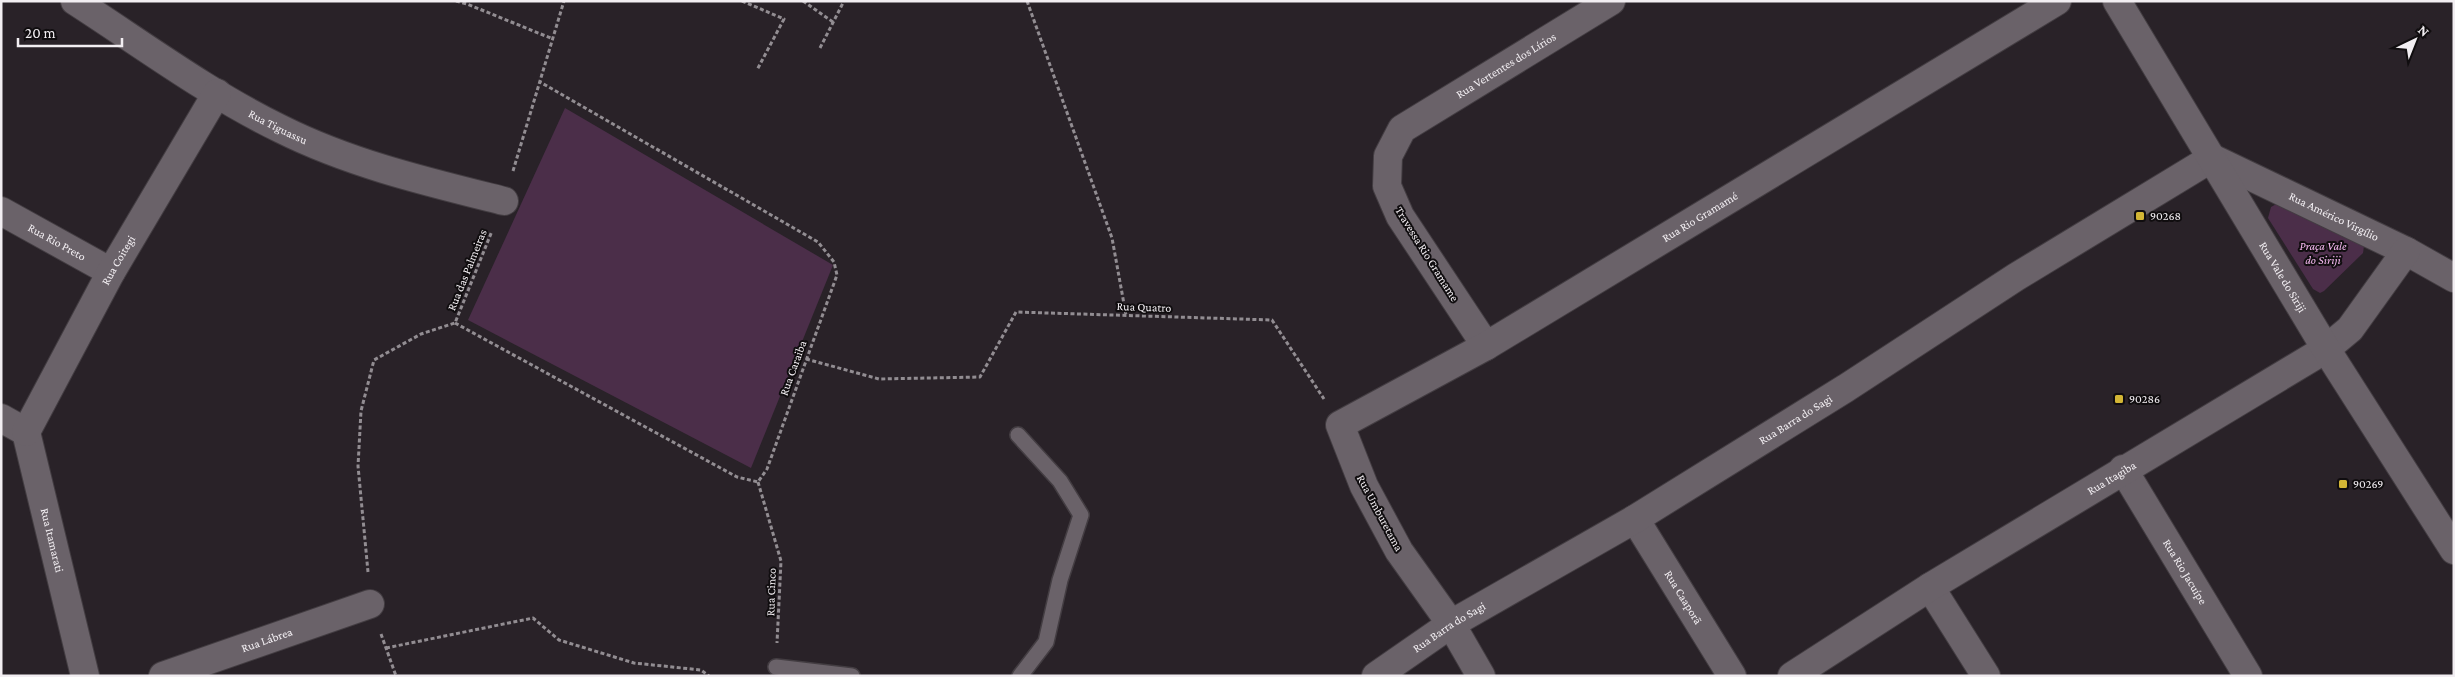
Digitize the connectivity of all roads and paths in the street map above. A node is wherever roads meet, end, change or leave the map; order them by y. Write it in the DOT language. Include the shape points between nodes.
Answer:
graph roads {
  1 [pos="75,1"];
  2 [pos="456,1"];
  3 [pos="564,1"];
  4 [pos="742,1"];
  5 [pos="803,1"];
  6 [pos="844,1"];
  7 [pos="1027,1"];
  8 [pos="1611,1"];
  9 [pos="2057,1"];
  10 [pos="2117,1"];
  11 [pos="833,22"];
  12 [pos="553,39"];
  13 [pos="820,48"];
  14 [pos="757,70"];
  15 [pos="540,82"];
  16 [pos="217,93"];
  17 [pos="1402,128"];
  18 [pos="2212,158"];
  19 [pos="504,201"];
  20 [pos="1,211"];
  21 [pos="2406,251"];
  22 [pos="111,272"];
  23 [pos="2454,278"];
  24 [pos="1126,315"];
  25 [pos="455,323"];
  26 [pos="1486,346"];
  27 [pos="2326,348"];
  28 [pos="806,359"];
  29 [pos="1,418"];
  30 [pos="1340,425"];
  31 [pos="26,432"];
  32 [pos="1018,435"];
  33 [pos="2123,469"];
  34 [pos="758,482"];
  35 [pos="1635,519"];
  36 [pos="2454,550"];
  37 [pos="1930,587"];
  38 [pos="370,604"];
  39 [pos="1451,624"];
  40 [pos="386,648"];
  41 [pos="776,667"];
  42 [pos="85,676"];
  43 [pos="163,676"];
  44 [pos="396,676"];
  45 [pos="710,676"];
  46 [pos="852,676"];
  47 [pos="1020,676"];
  48 [pos="1376,676"];
  49 [pos="1481,676"];
  50 [pos="1732,676"];
  51 [pos="1792,676"];
  52 [pos="1986,676"];
  53 [pos="2248,676"];
  1 -- 16 [label="street, Rua Tiguassu"];
  2 -- 12 [label="path"];
  3 -- 12 [label="path, Rua das Palmeiras"];
  4 -- 14 [label="path" via="784,19"];
  5 -- 11 [label="path"];
  6 -- 11 [label="path"];
  7 -- 24 [label="path" via="1112,238"];
  8 -- 17 [label="street, Rua Vertentes dos Lírios"];
  9 -- 26 [label="street, Rua Rio Gramamé"];
  10 -- 18 [label="street, Rua Vale do Siriji"];
  11 -- 13 [label="path"];
  12 -- 15 [label="path, Rua das Palmeiras"];
  15 -- 19 [label="path, Rua das Palmeiras"];
  15 -- 28 [label="path, Rua Caraiba" via="818,242 834,262 837,276"];
  16 -- 19 [label="street, Rua Tiguassu" via="280,129 322,148 400,174"];
  16 -- 22 [label="street, Rua Coitegi"];
  17 -- 26 [label="street, Travessa Rio Gramame" via="1388,156 1387,186 1400,216"];
  18 -- 21 [label="street, Rua Américo Virgílio"];
  18 -- 27 [label="street, Rua Vale do Siriji"];
  18 -- 35 [label="street, Rua Barra do Sagi"];
  19 -- 25 [label="path, Rua das Palmeiras"];
  20 -- 22 [label="street, Rua Rio Preto"];
  21 -- 23 [label="street, Rua Américo Virgílio"];
  21 -- 27 [label="street, Rua Itagiba" via="2350,329"];
  22 -- 31 [label="street, Rua Coitegi"];
  24 -- 28 [label="path, Rua Quatro" via="1016,312 980,378 879,379"];
  24 -- 30 [label="path, Rua Quatro" via="1272,320"];
  25 -- 34 [label="path" via="737,477"];
  25 -- 38 [label="path, Rua das Palmeiras" via="421,334 374,360 361,411 358,466"];
  26 -- 30 [label="street, Rua Rio Gramamé"];
  27 -- 33 [label="street, Rua Itagiba"];
  27 -- 36 [label="street, Rua Vale do Siriji"];
  28 -- 34 [label="path, Rua Caraiba" via="767,469"];
  29 -- 31 [label="street"];
  30 -- 39 [label="street, Rua Umburetama" via="1372,502 1400,550"];
  31 -- 42 [label="street, Rua Itamarati"];
  32 -- 47 [label="lane" via="1060,481 1081,516 1060,580 1046,642"];
  33 -- 37 [label="street, Rua Itagiba"];
  33 -- 53 [label="street, Rua Rio Jacuípe"];
  34 -- 41 [label="path, Rua Cinco" via="781,561"];
  35 -- 39 [label="street, Rua Barra do Sagi"];
  35 -- 50 [label="street, Rua Caaporã"];
  37 -- 51 [label="street, Rua Itagiba"];
  37 -- 52 [label="street"];
  38 -- 40 [label="path, Rua das Palmeiras"];
  38 -- 43 [label="street, Rua Lábrea"];
  39 -- 48 [label="street, Rua Barra do Sagi"];
  39 -- 49 [label="street, Rua Umburetama"];
  40 -- 44 [label="path, Rua das Palmeiras"];
  40 -- 45 [label="path" via="533,618 559,640 634,663 701,670"];
  41 -- 46 [label="lane"];
}
